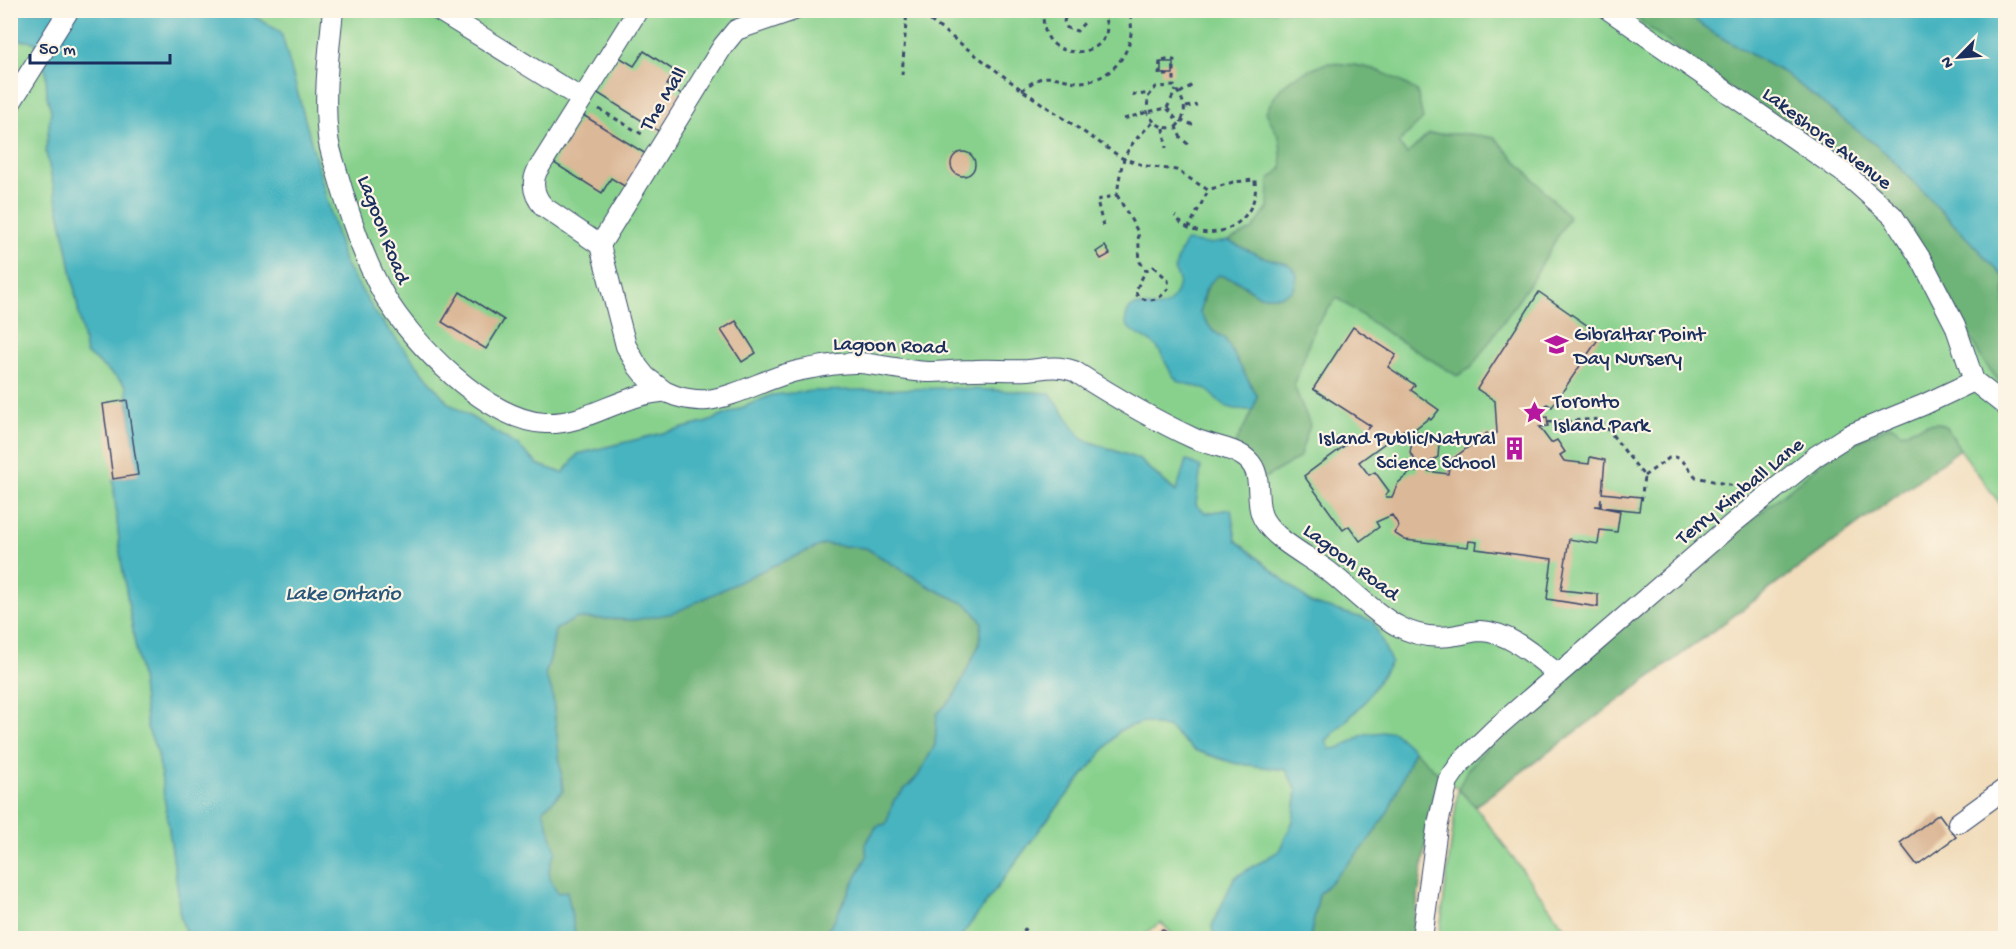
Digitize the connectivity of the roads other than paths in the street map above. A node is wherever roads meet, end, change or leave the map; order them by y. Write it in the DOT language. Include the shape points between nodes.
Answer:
graph roads {
  1 [pos="69,10"];
  2 [pos="333,10"];
  3 [pos="438,10"];
  4 [pos="638,10"];
  5 [pos="794,10"];
  6 [pos="1609,10"];
  7 [pos="582,99"];
  8 [pos="10,104"];
  9 [pos="600,245"];
  10 [pos="1974,381"];
  11 [pos="664,391"];
  12 [pos="2006,406"];
  13 [pos="1558,674"];
  14 [pos="2006,788"];
  15 [pos="1958,823"];
  16 [pos="1422,939"];
  1 -- 8 [label="street"];
  2 -- 11 [label="street, Lagoon Road" via="328,139 369,263 384,295 424,348 484,400 542,423 565,422"];
  3 -- 7 [label="street"];
  4 -- 7 [label="street"];
  5 -- 9 [label="street, The Mall" via="736,30"];
  6 -- 10 [label="street, Lakeshore Avenue" via="1847,175 1893,216 1922,261 1955,326"];
  7 -- 9 [label="street" via="536,173 534,189 549,211"];
  9 -- 11 [label="street" via="626,346 646,377"];
  10 -- 12 [label="street"];
  10 -- 13 [label="street, Terry Kimball Lane" via="1849,435 1816,456"];
  11 -- 13 [label="street, Lagoon Road" via="692,400 707,400 798,370 856,363 926,372 1050,366 1074,371 1157,420 1248,460 1259,485 1258,505 1265,521 1280,537 1394,624 1434,637 1479,631 1501,635"];
  13 -- 16 [label="street, Terry Kimball Lane" via="1470,753 1448,781 1437,828"];
  14 -- 15 [label="street"];
}
